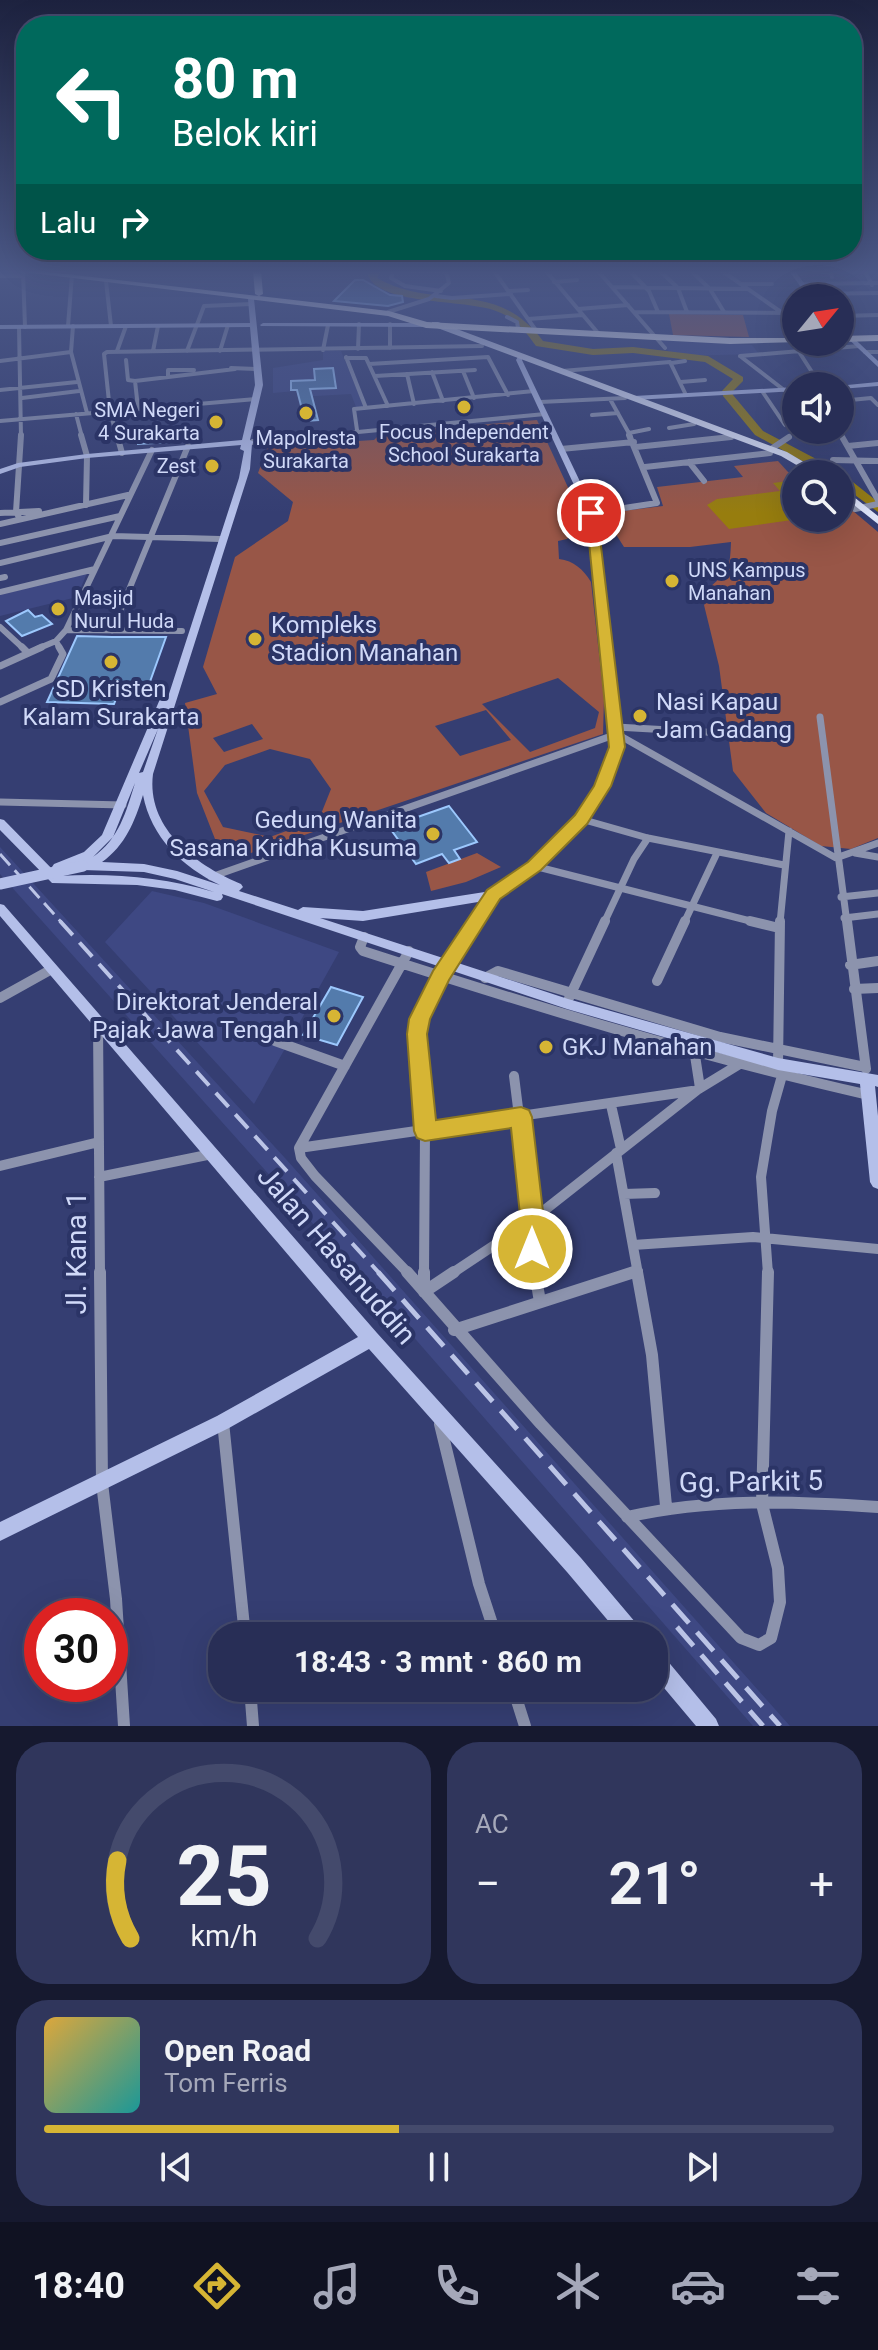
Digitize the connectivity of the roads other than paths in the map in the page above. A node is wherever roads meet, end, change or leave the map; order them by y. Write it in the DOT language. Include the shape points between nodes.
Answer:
graph roads {
  1 [pos="259,351"];
  2 [pos="20,352"];
  3 [pos="71,352"];
  4 [pos="115,352"];
  5 [pos="344,352"];
  6 [pos="500,352"];
  7 [pos="504,352"];
  8 [pos="782,353"];
  9 [pos="19,357"];
  10 [pos="346,358"];
  11 [pos="520,358"];
  12 [pos="126,360"];
  13 [pos="0,361"];
  14 [pos="685,361"];
  15 [pos="670,363"];
  16 [pos="369,364"];
  17 [pos="259,369"];
  18 [pos="475,370"];
  19 [pos="463,371"];
  20 [pos="562,371"];
  21 [pos="432,372"];
  22 [pos="407,374"];
  23 [pos="689,375"];
  24 [pos="375,376"];
  25 [pos="679,379"];
  26 [pos="705,380"];
  27 [pos="135,381"];
  28 [pos="77,382"];
  29 [pos="878,384"];
  30 [pos="854,386"];
  31 [pos="21,388"];
  32 [pos="782,388"];
  33 [pos="0,390"];
  34 [pos="782,390"];
  35 [pos="79,391"];
  36 [pos="534,391"];
  37 [pos="762,391"];
  38 [pos="508,395"];
  39 [pos="686,395"];
  40 [pos="22,398"];
  41 [pos="474,398"];
  42 [pos="629,398"];
  43 [pos="256,399"];
  44 [pos="610,399"];
  45 [pos="854,400"];
  46 [pos="443,401"];
  47 [pos="540,402"];
  48 [pos="414,404"];
  49 [pos="878,405"];
  50 [pos="388,406"];
  51 [pos="138,408"];
  52 [pos="366,408"];
  53 [pos="110,411"];
  54 [pos="87,413"];
  55 [pos="618,413"];
  56 [pos="76,414"];
  57 [pos="545,414"];
  58 [pos="592,415"];
  59 [pos="22,419"];
  60 [pos="0,421"];
  61 [pos="782,421"];
  62 [pos="694,424"];
  63 [pos="334,426"];
  64 [pos="669,428"];
  65 [pos="649,429"];
  66 [pos="357,430"];
  67 [pos="347,432"];
  68 [pos="629,433"];
  69 [pos="731,437"];
  70 [pos="250,442"];
  71 [pos="782,442"];
  72 [pos="878,443"];
  73 [pos="635,444"];
  74 [pos="188,446"];
  75 [pos="848,446"];
  76 [pos="561,449"];
  77 [pos="152,450"];
  78 [pos="771,450"];
  79 [pos="122,453"];
  80 [pos="87,456"];
  81 [pos="787,460"];
  82 [pos="791,460"];
  83 [pos="856,461"];
  84 [pos="878,461"];
  85 [pos="689,462"];
  86 [pos="18,465"];
  87 [pos="645,467"];
  88 [pos="0,472"];
  89 [pos="704,481"];
  90 [pos="128,495"];
  91 [pos="854,501"];
  92 [pos="878,502"];
  93 [pos="854,504"];
  94 [pos="86,505"];
  95 [pos="862,508"];
  96 [pos="62,510"];
  97 [pos="16,512"];
  98 [pos="0,513"];
  99 [pos="591,513"];
  100 [pos="120,516"];
  101 [pos="20,519"];
  102 [pos="878,521"];
  103 [pos="0,524"];
  104 [pos="878,528"];
  105 [pos="113,536"];
  106 [pos="149,538"];
  107 [pos="220,539"];
  108 [pos="0,543"];
  109 [pos="0,563"];
  110 [pos="95,569"];
  111 [pos="0,592"];
  112 [pos="0,627"];
  113 [pos="66,630"];
  114 [pos="112,631"];
  115 [pos="182,631"];
  116 [pos="4,637"];
  117 [pos="56,641"];
  118 [pos="28,653"];
  119 [pos="0,666"];
  120 [pos="0,702"];
  121 [pos="163,711"];
  122 [pos="820,717"];
  123 [pos="723,733"];
  124 [pos="617,736"];
  125 [pos="649,753"];
  126 [pos="0,802"];
  127 [pos="123,805"];
  128 [pos="581,819"];
  129 [pos="0,823"];
  130 [pos="789,831"];
  131 [pos="648,838"];
  132 [pos="878,843"];
  133 [pos="854,852"];
  134 [pos="717,853"];
  135 [pos="878,857"];
  136 [pos="836,858"];
  137 [pos="784,865"];
  138 [pos="83,866"];
  139 [pos="534,866"];
  140 [pos="48,874"];
  141 [pos="211,877"];
  142 [pos="0,884"];
  143 [pos="623,888"];
  144 [pos="878,893"];
  145 [pos="494,895"];
  146 [pos="841,897"];
  147 [pos="694,906"];
  148 [pos="0,908"];
  149 [pos="878,914"];
  150 [pos="844,918"];
  151 [pos="317,922"];
  152 [pos="779,928"];
  153 [pos="406,957"];
  154 [pos="878,961"];
  155 [pos="450,964"];
  156 [pos="850,965"];
  157 [pos="52,969"];
  158 [pos="440,976"];
  159 [pos="657,981"];
  160 [pos="522,984"];
  161 [pos="878,988"];
  162 [pos="854,989"];
  163 [pos="0,998"];
  164 [pos="569,999"];
  165 [pos="542,1003"];
  166 [pos="592,1012"];
  167 [pos="98,1022"];
  168 [pos="690,1040"];
  169 [pos="275,1041"];
  170 [pos="719,1043"];
  171 [pos="751,1057"];
  172 [pos="781,1064"];
  173 [pos="737,1065"];
  174 [pos="345,1066"];
  175 [pos="514,1076"];
  176 [pos="870,1081"];
  177 [pos="698,1089"];
  178 [pos="611,1105"];
  179 [pos="521,1117"];
  180 [pos="425,1131"];
  181 [pos="99,1142"];
  182 [pos="299,1148"];
  183 [pos="619,1151"];
  184 [pos="213,1154"];
  185 [pos="0,1166"];
  186 [pos="99,1177"];
  187 [pos="878,1182"];
  188 [pos="655,1193"];
  189 [pos="624,1194"];
  190 [pos="530,1221"];
  191 [pos="767,1240"];
  192 [pos="633,1245"];
  193 [pos="878,1249"];
  194 [pos="638,1271"];
  195 [pos="424,1292"];
  196 [pos="540,1302"];
  197 [pos="454,1330"];
  198 [pos="371,1339"];
  199 [pos="438,1415"];
  200 [pos="223,1422"];
  201 [pos="102,1483"];
  202 [pos="762,1504"];
  203 [pos="666,1506"];
  204 [pos="878,1507"];
  205 [pos="627,1517"];
  206 [pos="0,1532"];
  207 [pos="244,1622"];
  208 [pos="491,1622"];
  209 [pos="622,1622"];
  210 [pos="668,1677"];
  211 [pos="251,1702"];
  212 [pos="517,1702"];
  213 [pos="124,1726"];
  214 [pos="253,1726"];
  215 [pos="525,1726"];
  216 [pos="709,1726"];
  1 -- 17 [label="main road"];
  2 -- 9 [label="street"];
  3 -- 9 [label="street"];
  3 -- 28 [label="street"];
  4 -- 53 [label="street" via="104,354"];
  5 -- 10 [label="street"];
  6 -- 11 [label="main road"];
  7 -- 11 [label="main road"];
  8 -- 32 [label="street" via="740,356"];
  9 -- 13 [label="street"];
  9 -- 31 [label="street"];
  10 -- 16 [label="street" via="364,358"];
  10 -- 52 [label="street"];
  11 -- 20 [label="main road"];
  11 -- 36 [label="main road"];
  11 -- 42 [label="main road"];
  12 -- 27 [label="street" via="128,380"];
  14 -- 15 [label="street"];
  15 -- 20 [label="street"];
  15 -- 25 [label="street"];
  16 -- 24 [label="street"];
  16 -- 38 [label="street" via="488,357"];
  17 -- 27 [label="street"];
  17 -- 43 [label="main road"];
  18 -- 19 [label="street"];
  19 -- 21 [label="street"];
  19 -- 41 [label="street"];
  20 -- 42 [label="main road"];
  21 -- 22 [label="street"];
  21 -- 46 [label="street"];
  22 -- 24 [label="street"];
  22 -- 48 [label="street"];
  23 -- 25 [label="street"];
  24 -- 50 [label="street"];
  25 -- 26 [label="street"];
  25 -- 39 [label="street"];
  27 -- 51 [label="street"];
  28 -- 31 [label="street"];
  28 -- 35 [label="street"];
  29 -- 30 [label="main road"];
  31 -- 33 [label="street"];
  31 -- 40 [label="street"];
  34 -- 37 [label="main road"];
  35 -- 40 [label="street"];
  35 -- 54 [label="street"];
  36 -- 38 [label="street"];
  36 -- 47 [label="main road"];
  37 -- 39 [label="main road"];
  37 -- 61 [label="street"];
  38 -- 41 [label="street"];
  39 -- 42 [label="main road"];
  40 -- 59 [label="street"];
  41 -- 46 [label="street"];
  42 -- 44 [label="street"];
  42 -- 62 [label="main road"];
  42 -- 78 [label="main road"];
  43 -- 53 [label="street"];
  43 -- 70 [label="main road"];
  44 -- 47 [label="street"];
  44 -- 55 [label="street"];
  45 -- 49 [label="street" via="871,398"];
  46 -- 48 [label="street"];
  47 -- 57 [label="main road"];
  48 -- 50 [label="street"];
  50 -- 52 [label="street"];
  52 -- 66 [label="street" via="352,410"];
  53 -- 54 [label="street"];
  53 -- 79 [label="street"];
  54 -- 56 [label="street"];
  55 -- 58 [label="street"];
  55 -- 68 [label="street"];
  56 -- 59 [label="street"];
  56 -- 80 [label="street"];
  57 -- 66 [label="street"];
  57 -- 76 [label="main road"];
  59 -- 60 [label="street"];
  59 -- 86 [label="street"];
  62 -- 64 [label="street"];
  62 -- 69 [label="main road"];
  63 -- 67 [label="street"];
  65 -- 68 [label="street"];
  66 -- 67 [label="street"];
  67 -- 70 [label="street"];
  68 -- 73 [label="street"];
  69 -- 73 [label="street"];
  69 -- 78 [label="main road"];
  70 -- 74 [label="main road"];
  70 -- 107 [label="main road"];
  70 -- 121 [label="main road" via="224,538"];
  71 -- 78 [label="street"];
  72 -- 75 [label="street"];
  73 -- 76 [label="street"];
  73 -- 87 [label="street"];
  74 -- 77 [label="main road"];
  74 -- 106 [label="street"];
  75 -- 83 [label="street"];
  76 -- 99 [label="main road"];
  77 -- 79 [label="main road"];
  77 -- 100 [label="street"];
  78 -- 81 [label="main road"];
  78 -- 82 [label="main road"];
  78 -- 85 [label="street"];
  79 -- 80 [label="main road"];
  80 -- 86 [label="main road"];
  80 -- 94 [label="street"];
  83 -- 84 [label="street"];
  83 -- 92 [label="street"];
  85 -- 87 [label="street"];
  85 -- 89 [label="street"];
  86 -- 88 [label="main road"];
  86 -- 97 [label="street"];
  87 -- 99 [label="street" via="656,505"];
  90 -- 94 [label="street"];
  91 -- 95 [label="main road"];
  92 -- 95 [label="street"];
  93 -- 95 [label="main road"];
  94 -- 96 [label="street"];
  95 -- 102 [label="main road"];
  95 -- 104 [label="main road"];
  96 -- 97 [label="street"];
  96 -- 101 [label="street"];
  97 -- 98 [label="street"];
  97 -- 101 [label="street"];
  99 -- 124 [label="main road"];
  100 -- 105 [label="street"];
  100 -- 108 [label="street"];
  101 -- 103 [label="street"];
  105 -- 106 [label="street"];
  105 -- 109 [label="street"];
  105 -- 110 [label="street"];
  106 -- 107 [label="street"];
  106 -- 114 [label="street"];
  107 -- 121 [label="main road"];
  110 -- 111 [label="street"];
  110 -- 113 [label="street"];
  112 -- 116 [label="street"];
  113 -- 114 [label="street"];
  113 -- 117 [label="street"];
  114 -- 115 [label="street"];
  116 -- 118 [label="street"];
  117 -- 118 [label="street"];
  117 -- 120 [label="street" via="63,654 51,679"];
  118 -- 119 [label="street"];
  121 -- 127 [label="main road"];
  121 -- 138 [label="main road" via="124,831 104,856"];
  121 -- 141 [label="main road" via="147,785 158,826"];
  122 -- 136 [label="street"];
  123 -- 124 [label="street"];
  124 -- 125 [label="street"];
  124 -- 125 [label="street"];
  124 -- 128 [label="main road" via="602,786"];
  124 -- 141 [label="street"];
  125 -- 130 [label="street"];
  126 -- 127 [label="street"];
  127 -- 140 [label="main road" via="107,837 88,855"];
  128 -- 131 [label="street"];
  128 -- 139 [label="main road"];
  129 -- 140 [label="main road"];
  130 -- 136 [label="street"];
  130 -- 137 [label="street"];
  131 -- 134 [label="street"];
  131 -- 143 [label="street"];
  132 -- 133 [label="street"];
  133 -- 135 [label="street"];
  133 -- 136 [label="street"];
  134 -- 137 [label="street"];
  134 -- 147 [label="street"];
  136 -- 146 [label="street"];
  137 -- 152 [label="street"];
  138 -- 142 [label="main road, bridge"];
  138 -- 151 [label="main road" via="177,875"];
  139 -- 143 [label="street"];
  139 -- 145 [label="main road"];
  140 -- 151 [label="main road" via="155,881 296,921"];
  141 -- 145 [label="main road" via="306,913 348,916"];
  143 -- 147 [label="street"];
  143 -- 164 [label="street"];
  144 -- 146 [label="street"];
  145 -- 155 [label="main road"];
  146 -- 150 [label="street"];
  147 -- 152 [label="street"];
  147 -- 159 [label="street"];
  148 -- 157 [label="main road, Jalan Hasanuddin"];
  149 -- 150 [label="street"];
  150 -- 156 [label="street"];
  151 -- 153 [label="main road"];
  152 -- 172 [label="street"];
  153 -- 155 [label="main road"];
  153 -- 158 [label="street"];
  153 -- 174 [label="street"];
  154 -- 156 [label="street"];
  155 -- 158 [label="street"];
  155 -- 160 [label="main road" via="485,978"];
  156 -- 162 [label="street"];
  157 -- 163 [label="street"];
  157 -- 167 [label="main road, Jalan Hasanuddin"];
  158 -- 165 [label="street"];
  158 -- 180 [label="street" via="417,1034"];
  160 -- 164 [label="street"];
  160 -- 165 [label="main road"];
  161 -- 162 [label="street"];
  162 -- 176 [label="street"];
  164 -- 165 [label="main road"];
  164 -- 166 [label="main road"];
  165 -- 166 [label="street"];
  166 -- 168 [label="street"];
  166 -- 168 [label="main road" via="641,1021"];
  167 -- 181 [label="street, Jl. Kana 1"];
  167 -- 184 [label="main road, Jalan Hasanuddin"];
  168 -- 170 [label="main road"];
  168 -- 173 [label="street"];
  168 -- 177 [label="street"];
  169 -- 174 [label="street"];
  170 -- 171 [label="main road"];
  170 -- 172 [label="street"];
  171 -- 172 [label="main road"];
  171 -- 173 [label="street"];
  172 -- 173 [label="street"];
  172 -- 176 [label="street"];
  172 -- 176 [label="main road" via="828,1067"];
  172 -- 191 [label="street" via="761,1177"];
  173 -- 177 [label="street"];
  174 -- 182 [label="street"];
  175 -- 179 [label="street"];
  176 -- 187 [label="main road"];
  177 -- 178 [label="street"];
  177 -- 183 [label="street"];
  178 -- 179 [label="street"];
  178 -- 183 [label="street"];
  179 -- 180 [label="street"];
  179 -- 190 [label="street"];
  180 -- 182 [label="street"];
  180 -- 195 [label="street"];
  181 -- 185 [label="street"];
  181 -- 186 [label="street, Jl. Kana 1"];
  182 -- 195 [label="street" via="303,1160"];
  183 -- 189 [label="street"];
  183 -- 190 [label="street"];
  184 -- 186 [label="street"];
  184 -- 198 [label="main road, Jalan Hasanuddin"];
  186 -- 201 [label="street, Jl. Kana 1"];
  188 -- 189 [label="street"];
  189 -- 192 [label="street"];
  190 -- 195 [label="street"];
  190 -- 196 [label="street"];
  191 -- 192 [label="street" via="739,1237"];
  191 -- 193 [label="street"];
  191 -- 202 [label="street"];
  192 -- 194 [label="street"];
  194 -- 196 [label="street"];
  194 -- 203 [label="street"];
  195 -- 197 [label="street"];
  196 -- 197 [label="street"];
  197 -- 205 [label="street"];
  198 -- 199 [label="main road, Jalan Hasanuddin"];
  198 -- 200 [label="main road"];
  199 -- 208 [label="street"];
  199 -- 209 [label="main road, Jalan Hasanuddin"];
  200 -- 201 [label="main road"];
  200 -- 207 [label="street"];
  201 -- 206 [label="main road"];
  201 -- 213 [label="street, Jl. Kana 1"];
  202 -- 203 [label="street, Gg. Parkit 5"];
  202 -- 204 [label="street, Gg. Parkit 5"];
  202 -- 205 [label="street" via="778,1568 780,1602 771,1638 759,1645 741,1638"];
  203 -- 205 [label="street, Gg. Parkit 5"];
  210 -- 216 [label="main road"];
  211 -- 214 [label="street"];
  212 -- 215 [label="street"];
}
